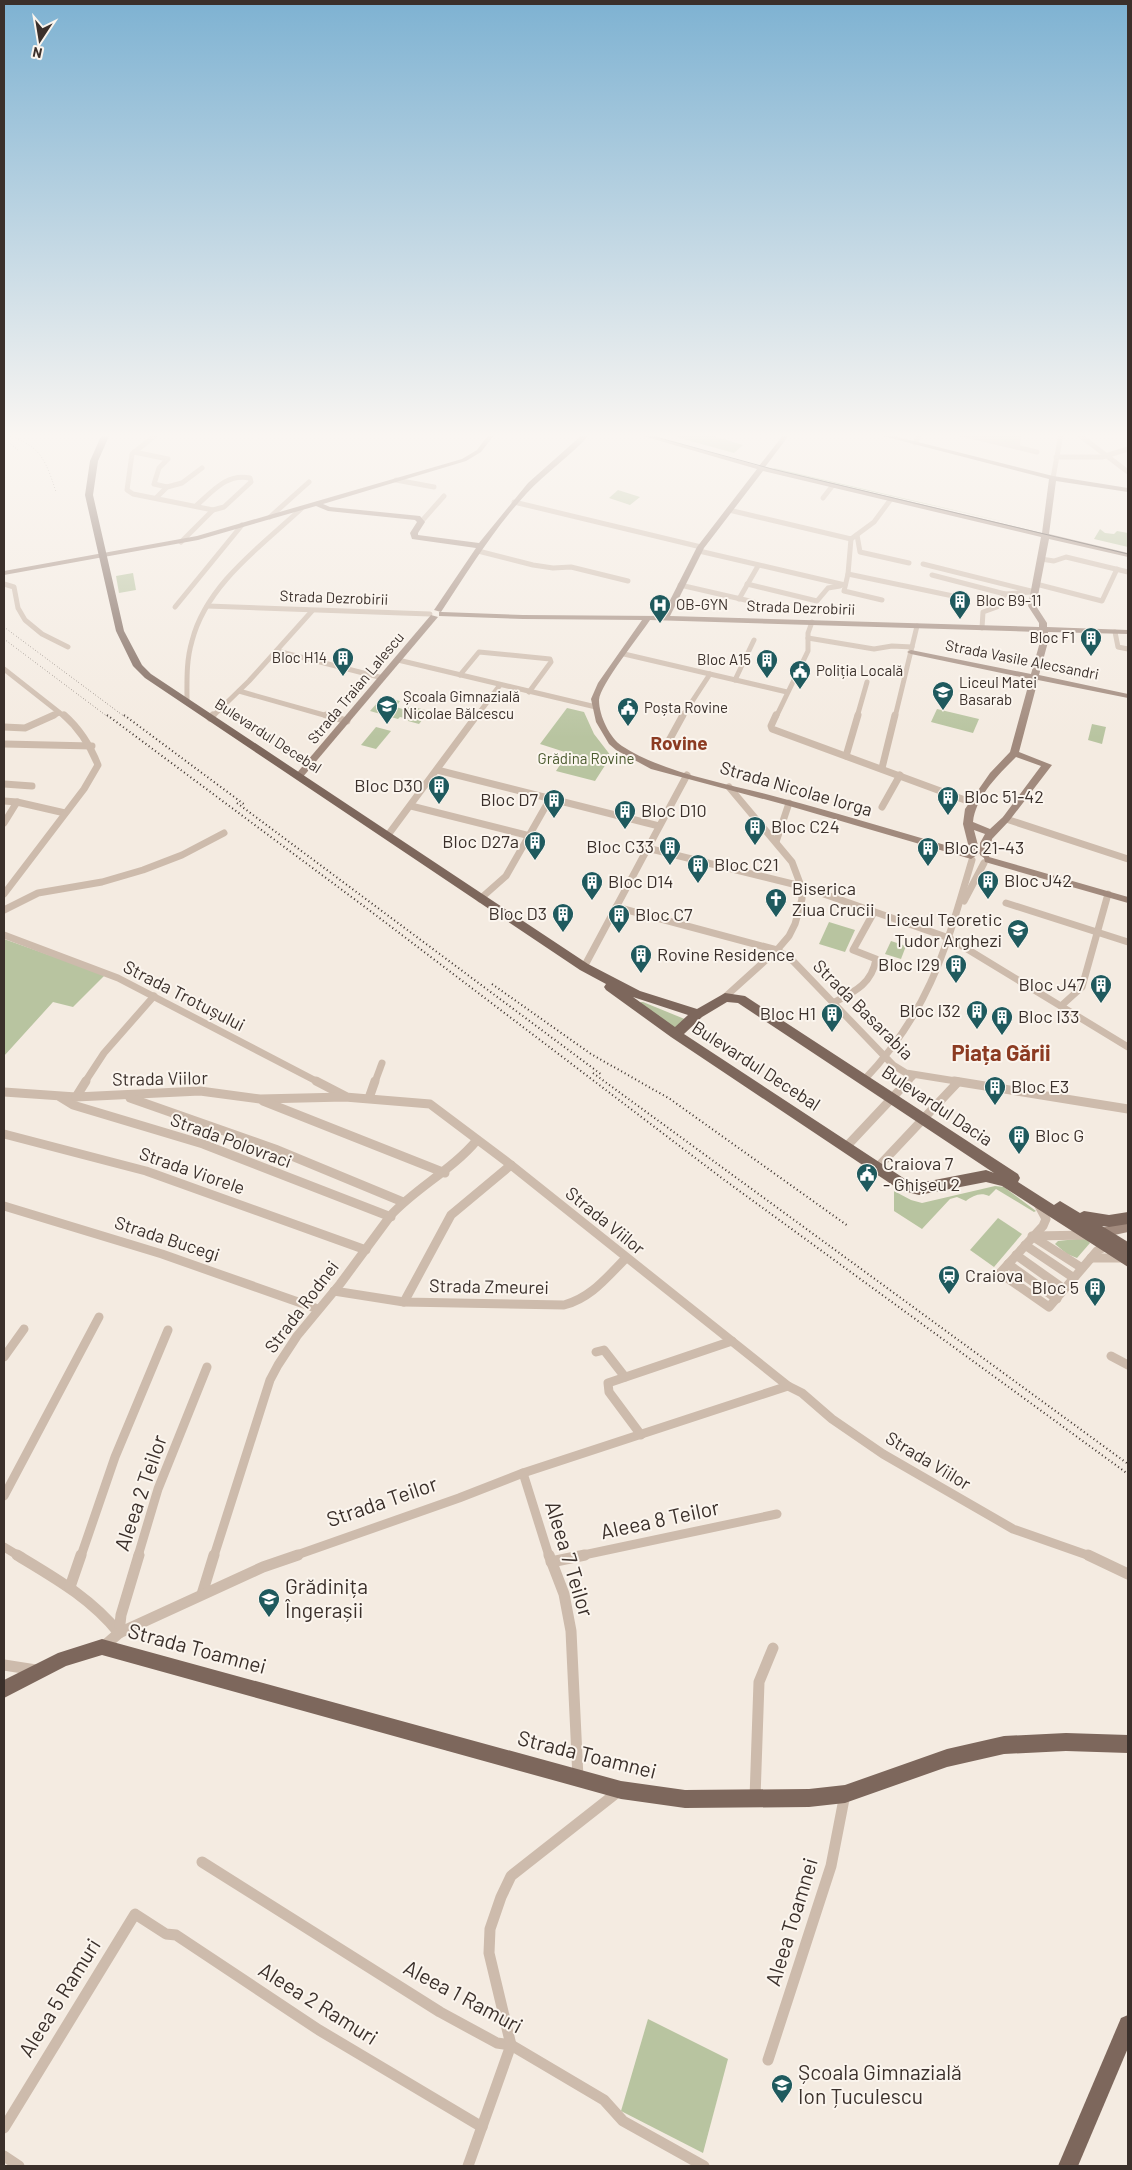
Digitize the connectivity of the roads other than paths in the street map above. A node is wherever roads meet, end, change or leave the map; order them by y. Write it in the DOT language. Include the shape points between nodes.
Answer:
graph roads {
  1 [pos="98,535"];
  2 [pos="188,535"];
  3 [pos="205,535"];
  4 [pos="233,535"];
  5 [pos="272,535"];
  6 [pos="415,535"];
  7 [pos="489,535"];
  8 [pos="646,535"];
  9 [pos="710,535"];
  10 [pos="835,535"];
  11 [pos="857,535"];
  12 [pos="1045,535"];
  13 [pos="1051,535"];
  14 [pos="1057,535"];
  15 [pos="851,539"];
  16 [pos="1064,540"];
  17 [pos="181,542"];
  18 [pos="480,548"];
  19 [pos="700,549"];
  20 [pos="1128,549"];
  21 [pos="102,555"];
  22 [pos="1128,555"];
  23 [pos="1041,559"];
  24 [pos="910,563"];
  25 [pos="923,564"];
  26 [pos="758,566"];
  27 [pos="1117,569"];
  28 [pos="1128,572"];
  29 [pos="4,573"];
  30 [pos="848,574"];
  31 [pos="932,576"];
  32 [pos="628,581"];
  33 [pos="4,584"];
  34 [pos="747,584"];
  35 [pos="680,585"];
  36 [pos="844,585"];
  37 [pos="1036,588"];
  38 [pos="1005,594"];
  39 [pos="953,596"];
  40 [pos="739,599"];
  41 [pos="882,600"];
  42 [pos="754,602"];
  43 [pos="206,606"];
  44 [pos="174,607"];
  45 [pos="669,608"];
  46 [pos="312,611"];
  47 [pos="436,614"];
  48 [pos="648,617"];
  49 [pos="610,618"];
  50 [pos="665,618"];
  51 [pos="691,618"];
  52 [pos="812,622"];
  53 [pos="642,625"];
  54 [pos="918,626"];
  55 [pos="982,628"];
  56 [pos="1044,629"];
  57 [pos="1115,632"];
  58 [pos="1128,632"];
  59 [pos="808,638"];
  60 [pos="754,640"];
  61 [pos="68,647"];
  62 [pos="912,649"];
  63 [pos="1128,649"];
  64 [pos="277,651"];
  65 [pos="624,654"];
  66 [pos="398,660"];
  67 [pos="5,672"];
  68 [pos="710,674"];
  69 [pos="460,675"];
  70 [pos="1035,676"];
  71 [pos="383,678"];
  72 [pos="735,680"];
  73 [pos="867,682"];
  74 [pos="500,685"];
  75 [pos="239,692"];
  76 [pos="529,692"];
  77 [pos="787,692"];
  78 [pos="1128,696"];
  79 [pos="187,702"];
  80 [pos="596,707"];
  81 [pos="60,713"];
  82 [pos="210,718"];
  83 [pos="347,721"];
  84 [pos="4,727"];
  85 [pos="4,744"];
  86 [pos="92,746"];
  87 [pos="666,746"];
  88 [pos="1014,752"];
  89 [pos="846,756"];
  90 [pos="882,768"];
  91 [pos="437,770"];
  92 [pos="687,775"];
  93 [pos="900,775"];
  94 [pos="299,776"];
  95 [pos="4,784"];
  96 [pos="32,786"];
  97 [pos="730,787"];
  98 [pos="551,797"];
  99 [pos="4,801"];
  100 [pos="17,802"];
  101 [pos="790,803"];
  102 [pos="973,803"];
  103 [pos="411,806"];
  104 [pos="882,807"];
  105 [pos="66,813"];
  106 [pos="1006,819"];
  107 [pos="4,823"];
  108 [pos="968,824"];
  109 [pos="659,826"];
  110 [pos="224,833"];
  111 [pos="991,833"];
  112 [pos="388,835"];
  113 [pos="530,836"];
  114 [pos="776,842"];
  115 [pos="647,848"];
  116 [pos="979,858"];
  117 [pos="1128,859"];
  118 [pos="801,886"];
  119 [pos="4,894"];
  120 [pos="1108,894"];
  121 [pos="480,899"];
  122 [pos="1128,900"];
  123 [pos="1006,903"];
  124 [pos="616,907"];
  125 [pos="4,910"];
  126 [pos="874,912"];
  127 [pos="954,920"];
  128 [pos="1096,932"];
  129 [pos="4,935"];
  130 [pos="949,938"];
  131 [pos="1128,942"];
  132 [pos="777,950"];
  133 [pos="584,967"];
  134 [pos="154,996"];
  135 [pos="725,997"];
  136 [pos="832,1003"];
  137 [pos="1061,1006"];
  138 [pos="698,1014"];
  139 [pos="675,1034"];
  140 [pos="1126,1043"];
  141 [pos="886,1057"];
  142 [pos="382,1063"];
  143 [pos="913,1076"];
  144 [pos="864,1080"];
  145 [pos="958,1082"];
  146 [pos="5,1094"];
  147 [pos="125,1096"];
  148 [pos="346,1096"];
  149 [pos="60,1097"];
  150 [pos="76,1097"];
  151 [pos="369,1098"];
  152 [pos="892,1099"];
  153 [pos="260,1100"];
  154 [pos="1128,1109"];
  155 [pos="924,1119"];
  156 [pos="4,1134"];
  157 [pos="477,1140"];
  158 [pos="846,1147"];
  159 [pos="986,1160"];
  160 [pos="511,1165"];
  161 [pos="877,1168"];
  162 [pos="445,1173"];
  163 [pos="986,1176"];
  164 [pos="1036,1200"];
  165 [pos="403,1202"];
  166 [pos="4,1206"];
  167 [pos="1069,1212"];
  168 [pos="391,1217"];
  169 [pos="1128,1218"];
  170 [pos="1128,1227"];
  171 [pos="1032,1236"];
  172 [pos="1089,1236"];
  173 [pos="1024,1245"];
  174 [pos="1120,1247"];
  175 [pos="366,1250"];
  176 [pos="1016,1255"];
  177 [pos="626,1258"];
  178 [pos="1091,1258"];
  179 [pos="1008,1264"];
  180 [pos="1082,1268"];
  181 [pos="1074,1278"];
  182 [pos="1064,1289"];
  183 [pos="334,1292"];
  184 [pos="1057,1299"];
  185 [pos="404,1302"];
  186 [pos="318,1309"];
  187 [pos="99,1318"];
  188 [pos="24,1329"];
  189 [pos="168,1330"];
  190 [pos="732,1341"];
  191 [pos="596,1352"];
  192 [pos="1111,1356"];
  193 [pos="4,1357"];
  194 [pos="1128,1365"];
  195 [pos="207,1367"];
  196 [pos="625,1377"];
  197 [pos="788,1386"];
  198 [pos="641,1435"];
  199 [pos="523,1473"];
  200 [pos="4,1496"];
  201 [pos="778,1514"];
  202 [pos="4,1547"];
  203 [pos="551,1562"];
  204 [pos="1128,1574"];
  205 [pos="70,1587"];
  206 [pos="202,1594"];
  207 [pos="119,1633"];
  208 [pos="102,1647"];
  209 [pos="773,1648"];
  210 [pos="4,1666"];
  211 [pos="38,1670"];
  212 [pos="4,1689"];
  213 [pos="1128,1744"];
  214 [pos="578,1778"];
  215 [pos="621,1790"];
  216 [pos="845,1794"];
  217 [pos="755,1798"];
  218 [pos="202,1862"];
  219 [pos="135,1914"];
  220 [pos="1128,2025"];
  221 [pos="511,2045"];
  222 [pos="768,2060"];
  223 [pos="482,2127"];
  224 [pos="4,2128"];
  225 [pos="4,2156"];
  226 [pos="19,2166"];
  227 [pos="468,2166"];
  228 [pos="704,2166"];
  229 [pos="1068,2166"];
  1 -- 21 [label="main road, Bulevardul Decebal"];
  2 -- 17 [label="street"];
  3 -- 17 [label="street"];
  4 -- 44 [label="street"];
  5 -- 43 [label="street" via="230,574"];
  6 -- 18 [label="street"];
  7 -- 18 [label="street, Strada Traian Lalescu"];
  8 -- 19 [label="street"];
  9 -- 19 [label="street"];
  10 -- 15 [label="street"];
  11 -- 15 [label="street"];
  11 -- 24 [label="street" via="860,552"];
  12 -- 23 [label="street"];
  13 -- 16 [label="street"];
  14 -- 20 [label="street"];
  15 -- 30 [label="street"];
  16 -- 22 [label="street"];
  16 -- 23 [label="street" via="1049,542 1045,557"];
  17 -- 21 [label="street"];
  18 -- 32 [label="street" via="533,565 572,567"];
  18 -- 47 [label="street, Strada Traian Lalescu"];
  19 -- 26 [label="street"];
  19 -- 35 [label="street"];
  21 -- 29 [label="street"];
  21 -- 79 [label="main road, Bulevardul Decebal" via="120,632 132,656 148,676"];
  23 -- 27 [label="street" via="1054,561 1066,557"];
  23 -- 37 [label="street"];
  25 -- 37 [label="street"];
  26 -- 34 [label="street"];
  26 -- 36 [label="street"];
  27 -- 28 [label="street"];
  27 -- 37 [label="street" via="1102,601"];
  30 -- 36 [label="street"];
  30 -- 39 [label="street"];
  31 -- 38 [label="street"];
  33 -- 61 [label="street" via="14,587 24,620"];
  34 -- 36 [label="street" via="817,601 828,588"];
  34 -- 40 [label="street"];
  35 -- 40 [label="street"];
  35 -- 45 [label="street"];
  36 -- 41 [label="street" via="844,591"];
  37 -- 38 [label="street"];
  37 -- 56 [label="street" via="1032,608"];
  38 -- 55 [label="street" via="997,607 983,612"];
  40 -- 42 [label="street"];
  43 -- 46 [label="street, Strada Dezrobirii"];
  43 -- 79 [label="street" via="188,655"];
  45 -- 50 [label="street"];
  45 -- 51 [label="street"];
  46 -- 47 [label="street, Strada Dezrobirii"];
  46 -- 64 [label="street"];
  47 -- 49 [label="street, Strada Dezrobirii"];
  47 -- 66 [label="street, Strada Traian Lalescu"];
  48 -- 49 [label="street, Strada Dezrobirii"];
  48 -- 50 [label="street, Strada Dezrobirii"];
  48 -- 53 [label="street"];
  49 -- 53 [label="street" via="636,620"];
  50 -- 51 [label="street, Strada Dezrobirii"];
  51 -- 52 [label="street, Strada Dezrobirii"];
  52 -- 54 [label="street, Strada Dezrobirii"];
  52 -- 59 [label="street"];
  53 -- 65 [label="street"];
  54 -- 55 [label="street, Strada Dezrobirii"];
  54 -- 62 [label="street"];
  55 -- 56 [label="street, Strada Dezrobirii"];
  56 -- 57 [label="street, Strada Dezrobirii"];
  56 -- 70 [label="street"];
  57 -- 58 [label="street, Strada Dezrobirii"];
  57 -- 63 [label="street" via="1118,647"];
  59 -- 62 [label="street" via="874,649 892,646"];
  59 -- 77 [label="street" via="808,651"];
  60 -- 72 [label="street"];
  62 -- 70 [label="street, Strada Vasile Alecsandri"];
  62 -- 90 [label="street"];
  64 -- 71 [label="street"];
  64 -- 75 [label="street"];
  65 -- 68 [label="street"];
  65 -- 80 [label="street" via="602,683 595,699"];
  66 -- 69 [label="street"];
  66 -- 71 [label="street, Strada Traian Lalescu"];
  67 -- 81 [label="street"];
  68 -- 72 [label="street"];
  68 -- 87 [label="street"];
  69 -- 74 [label="street"];
  69 -- 76 [label="street" via="479,652 550,659"];
  70 -- 78 [label="street, Strada Vasile Alecsandri"];
  70 -- 88 [label="street"];
  71 -- 83 [label="street, Strada Traian Lalescu"];
  72 -- 77 [label="street"];
  73 -- 89 [label="street"];
  74 -- 76 [label="street"];
  74 -- 91 [label="street"];
  75 -- 82 [label="street"];
  75 -- 83 [label="street"];
  76 -- 80 [label="street"];
  77 -- 89 [label="street" via="771,726 776,731"];
  79 -- 82 [label="main road, Bulevardul Decebal"];
  80 -- 92 [label="street, Strada Nicolae Iorga" via="600,722 619,748 654,767"];
  81 -- 84 [label="street" via="25,728"];
  81 -- 86 [label="street" via="82,730"];
  82 -- 94 [label="main road, Bulevardul Decebal"];
  83 -- 94 [label="street, Strada Traian Lalescu"];
  85 -- 86 [label="street"];
  86 -- 105 [label="street" via="98,768"];
  88 -- 102 [label="street"];
  88 -- 106 [label="street" via="1047,765"];
  89 -- 90 [label="street"];
  90 -- 93 [label="street"];
  91 -- 98 [label="street"];
  91 -- 103 [label="street"];
  92 -- 97 [label="street, Strada Nicolae Iorga"];
  92 -- 109 [label="street"];
  93 -- 102 [label="street"];
  93 -- 104 [label="street"];
  94 -- 112 [label="main road, Bulevardul Decebal"];
  95 -- 96 [label="street"];
  97 -- 101 [label="street, Strada Nicolae Iorga"];
  97 -- 114 [label="street"];
  98 -- 109 [label="street"];
  98 -- 113 [label="street"];
  99 -- 100 [label="street"];
  100 -- 105 [label="street"];
  100 -- 107 [label="street"];
  101 -- 114 [label="street"];
  101 -- 116 [label="street, Strada Nicolae Iorga"];
  102 -- 108 [label="street"];
  103 -- 112 [label="street"];
  103 -- 113 [label="street"];
  105 -- 119 [label="street"];
  106 -- 111 [label="street"];
  106 -- 117 [label="street"];
  108 -- 111 [label="street"];
  108 -- 116 [label="street"];
  109 -- 115 [label="street"];
  110 -- 125 [label="street" via="182,855 143,870 102,882 38,893"];
  111 -- 116 [label="street"];
  112 -- 121 [label="main road, Bulevardul Decebal"];
  113 -- 121 [label="street" via="506,876"];
  114 -- 118 [label="street" via="792,862"];
  115 -- 118 [label="street"];
  115 -- 124 [label="street"];
  116 -- 120 [label="street, Strada Nicolae Iorga"];
  116 -- 127 [label="street"];
  116 -- 127 [label="street"];
  118 -- 126 [label="street"];
  118 -- 132 [label="street" via="802,899 795,924"];
  120 -- 122 [label="street, Strada Nicolae Iorga"];
  120 -- 128 [label="street"];
  121 -- 133 [label="main road, Bulevardul Decebal"];
  123 -- 128 [label="street"];
  124 -- 132 [label="street, Strada Basarabia"];
  124 -- 133 [label="street"];
  126 -- 130 [label="street"];
  126 -- 136 [label="street" via="853,950 876,959 869,981"];
  127 -- 130 [label="street"];
  128 -- 131 [label="street"];
  128 -- 137 [label="street" via="1082,987"];
  129 -- 134 [label="street, Strada Trotușului" via="118,978"];
  130 -- 137 [label="street"];
  130 -- 141 [label="street" via="925,998"];
  132 -- 135 [label="street"];
  132 -- 136 [label="street, Strada Basarabia" via="793,961"];
  133 -- 138 [label="main road, Bulevardul Decebal" via="636,994"];
  133 -- 139 [label="main road, Bulevardul Decebal"];
  134 -- 148 [label="street, Strada Trotușului"];
  134 -- 150 [label="street" via="104,1054"];
  135 -- 138 [label="main road"];
  135 -- 144 [label="main road, Bulevardul Dacia" via="741,999"];
  136 -- 141 [label="street, Strada Basarabia"];
  137 -- 140 [label="street"];
  138 -- 139 [label="main road"];
  139 -- 158 [label="main road, Bulevardul Decebal"];
  141 -- 143 [label="street, Strada Basarabia" via="900,1070"];
  141 -- 144 [label="street"];
  142 -- 151 [label="street"];
  143 -- 145 [label="street, Strada Basarabia"];
  143 -- 152 [label="street"];
  144 -- 152 [label="main road, Bulevardul Dacia"];
  145 -- 154 [label="street, Strada Basarabia"];
  145 -- 155 [label="street"];
  146 -- 149 [label="street, Strada Viilor"];
  147 -- 150 [label="street, Strada Viilor"];
  147 -- 153 [label="street, Strada Viilor" via="200,1091"];
  147 -- 165 [label="street" via="274,1149"];
  148 -- 151 [label="street, Strada Viilor"];
  148 -- 153 [label="street, Strada Viilor"];
  149 -- 150 [label="street, Strada Viilor"];
  149 -- 168 [label="street, Strada Polovraci" via="73,1105 203,1144"];
  151 -- 157 [label="street, Strada Viilor" via="430,1104"];
  152 -- 155 [label="main road, Bulevardul Dacia"];
  152 -- 158 [label="street"];
  153 -- 162 [label="street"];
  155 -- 159 [label="main road, Bulevardul Dacia"];
  155 -- 161 [label="street"];
  156 -- 175 [label="street, Strada Viorele" via="146,1171"];
  157 -- 160 [label="street, Strada Viilor"];
  157 -- 162 [label="street, Strada Rodnei"];
  158 -- 161 [label="main road, Bulevardul Decebal"];
  159 -- 163 [label="main road"];
  159 -- 167 [label="main road, Bulevardul Dacia"];
  160 -- 177 [label="street, Strada Viilor"];
  160 -- 185 [label="street" via="451,1215"];
  161 -- 163 [label="main road, Bulevardul Decebal" via="913,1189"];
  162 -- 165 [label="street, Strada Rodnei"];
  163 -- 164 [label="main road, Bulevardul Dacia" via="1006,1181"];
  164 -- 171 [label="street" via="1046,1219"];
  164 -- 172 [label="main road, Bulevardul Dacia"];
  165 -- 168 [label="street, Strada Rodnei"];
  166 -- 186 [label="street, Strada Bucegi" via="230,1276"];
  167 -- 169 [label="main road" via="1102,1221"];
  167 -- 174 [label="main road, Bulevardul Dacia"];
  168 -- 175 [label="street, Strada Rodnei"];
  170 -- 174 [label="street"];
  171 -- 172 [label="street"];
  171 -- 173 [label="street"];
  171 -- 180 [label="street"];
  172 -- 174 [label="main road, Bulevardul Dacia"];
  173 -- 176 [label="street"];
  173 -- 181 [label="street"];
  174 -- 178 [label="street" via="1097,1252"];
  174 -- 178 [label="street" via="1109,1257"];
  175 -- 183 [label="street, Strada Rodnei"];
  176 -- 179 [label="street"];
  176 -- 182 [label="street"];
  177 -- 185 [label="street, Strada Zmeurei" via="591,1294 575,1303"];
  177 -- 190 [label="street, Strada Viilor"];
  178 -- 180 [label="street"];
  179 -- 184 [label="street"];
  179 -- 184 [label="street" via="1000,1273 1049,1307"];
  180 -- 181 [label="street"];
  181 -- 182 [label="street"];
  182 -- 184 [label="street"];
  183 -- 185 [label="street, Strada Zmeurei"];
  183 -- 186 [label="street, Strada Rodnei"];
  186 -- 206 [label="street, Strada Rodnei" via="286,1348 270,1380"];
  187 -- 200 [label="street"];
  188 -- 193 [label="street"];
  189 -- 205 [label="street" via="115,1457"];
  190 -- 196 [label="street"];
  190 -- 197 [label="street, Strada Viilor"];
  191 -- 196 [label="street" via="604,1350"];
  192 -- 194 [label="street"];
  195 -- 207 [label="street, Aleea 2 Teilor" via="158,1490"];
  196 -- 198 [label="street" via="608,1383 607,1387"];
  197 -- 198 [label="street, Strada Teilor"];
  197 -- 204 [label="street, Strada Viilor" via="883,1454 1012,1529 1086,1554"];
  198 -- 199 [label="street, Strada Teilor"];
  199 -- 203 [label="street, Aleea 7 Teilor"];
  199 -- 206 [label="street, Strada Teilor" via="263,1567"];
  201 -- 203 [label="street, Aleea 8 Teilor"];
  202 -- 205 [label="street"];
  203 -- 214 [label="street, Aleea 7 Teilor" via="564,1594 571,1631"];
  205 -- 207 [label="street" via="103,1613"];
  206 -- 207 [label="street, Strada Teilor"];
  207 -- 208 [label="street, Strada Teilor"];
  208 -- 211 [label="main road, Strada Teilor"];
  208 -- 214 [label="main road, Strada Toamnei"];
  209 -- 217 [label="street" via="759,1682"];
  210 -- 211 [label="street"];
  211 -- 212 [label="main road, Strada Teilor"];
  213 -- 216 [label="main road, Strada Toamnei" via="1074,1742 1004,1746 947,1758"];
  214 -- 215 [label="main road, Strada Toamnei"];
  215 -- 217 [label="main road, Strada Toamnei" via="685,1799"];
  215 -- 221 [label="street" via="511,1876 500,1897 490,1929 489,1953"];
  216 -- 217 [label="main road, Strada Toamnei"];
  216 -- 222 [label="street, Aleea Toamnei" via="831,1866"];
  218 -- 221 [label="street, Aleea 1 Ramuri" via="440,2012 497,2043"];
  219 -- 223 [label="street, Aleea 2 Ramuri" via="166,1934 176,1935 319,2030"];
  219 -- 224 [label="street, Aleea 5 Ramuri"];
  220 -- 229 [label="main road"];
  221 -- 223 [label="street"];
  221 -- 228 [label="street, Aleea 1 Ramuri" via="604,2100 623,2121"];
  223 -- 227 [label="street"];
  225 -- 226 [label="street"];
}
